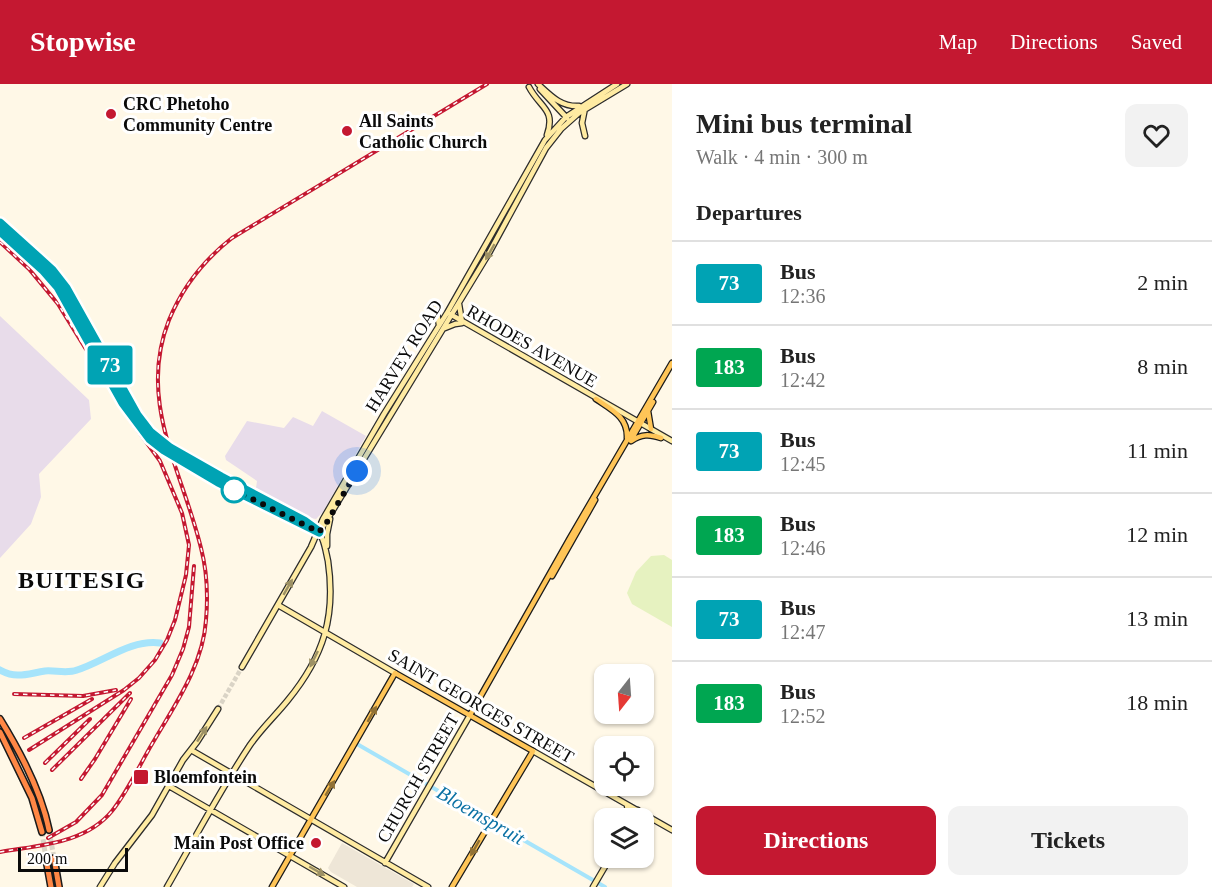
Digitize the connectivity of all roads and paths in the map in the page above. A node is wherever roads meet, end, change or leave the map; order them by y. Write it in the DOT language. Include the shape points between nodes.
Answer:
graph roads {
  1 [pos="537,84"];
  2 [pos="617,84"];
  3 [pos="627,84"];
  4 [pos="528,86"];
  5 [pos="583,107"];
  6 [pos="567,119"];
  7 [pos="562,124"];
  8 [pos="585,136"];
  9 [pos="545,140"];
  10 [pos="0,223"];
  11 [pos="0,231"];
  12 [pos="70,295"];
  13 [pos="65,298"];
  14 [pos="459,304"];
  15 [pos="436,306"];
  16 [pos="450,314"];
  17 [pos="463,322"];
  18 [pos="442,327"];
  19 [pos="672,363"];
  20 [pos="672,369"];
  21 [pos="596,399"];
  22 [pos="648,411"];
  23 [pos="387,416"];
  24 [pos="639,423"];
  25 [pos="651,429"];
  26 [pos="661,438"];
  27 [pos="628,442"];
  28 [pos="672,443"];
  29 [pos="335,508"];
  30 [pos="323,519"];
  31 [pos="309,524"];
  32 [pos="312,530"];
  33 [pos="319,532"];
  34 [pos="311,547"];
  35 [pos="328,561"];
  36 [pos="278,605"];
  37 [pos="326,632"];
  38 [pos="242,667"];
  39 [pos="395,673"];
  40 [pos="218,709"];
  41 [pos="470,715"];
  42 [pos="0,719"];
  43 [pos="0,732"];
  44 [pos="191,750"];
  45 [pos="532,751"];
  46 [pos="232,774"];
  47 [pos="169,786"];
  48 [pos="627,805"];
  49 [pos="628,808"];
  50 [pos="634,808"];
  51 [pos="211,811"];
  52 [pos="311,819"];
  53 [pos="654,819"];
  54 [pos="49,830"];
  55 [pos="672,830"];
  56 [pos="42,832"];
  57 [pos="290,856"];
  58 [pos="54,858"];
  59 [pos="46,859"];
  60 [pos="385,863"];
  61 [pos="604,868"];
  62 [pos="51,887"];
  63 [pos="59,887"];
  64 [pos="100,887"];
  65 [pos="167,887"];
  66 [pos="272,887"];
  67 [pos="344,887"];
  68 [pos="428,887"];
  69 [pos="452,887"];
  70 [pos="593,887"];
  1 -- 5 [label="main road" via="560,102"];
  1 -- 6 [label="main road"];
  2 -- 5 [label="main road, HARVEY ROAD"];
  3 -- 5 [label="main road, HARVEY ROAD"];
  4 -- 7 [label="main road"];
  4 -- 9 [label="main road" via="550,113"];
  5 -- 6 [label="main road, HARVEY ROAD"];
  5 -- 8 [label="main road"];
  6 -- 7 [label="main road, HARVEY ROAD"];
  7 -- 9 [label="main road, HARVEY ROAD"];
  7 -- 14 [label="main road, HARVEY ROAD, one-way"];
  9 -- 16 [label="main road, HARVEY ROAD"];
  10 -- 12 [label="main road" via="52,270"];
  11 -- 13 [label="main road" via="44,271"];
  12 -- 13 [label="main road"];
  12 -- 31 [label="main road" via="137,415 158,440"];
  13 -- 32 [label="main road" via="123,403 150,439 218,482"];
  14 -- 16 [label="main road, HARVEY ROAD"];
  14 -- 17 [label="main road"];
  15 -- 18 [label="main road"];
  16 -- 17 [label="main road, RHODES AVENUE"];
  16 -- 18 [label="main road, HARVEY ROAD"];
  17 -- 18 [label="main road"];
  17 -- 21 [label="main road, RHODES AVENUE"];
  18 -- 23 [label="main road, HARVEY ROAD"];
  19 -- 24 [label="main road, CHURCH STREET"];
  20 -- 22 [label="main road, CHURCH STREET"];
  21 -- 24 [label="main road, RHODES AVENUE"];
  21 -- 27 [label="main road" via="624,420"];
  22 -- 24 [label="main road, CHURCH STREET"];
  22 -- 25 [label="main road"];
  23 -- 29 [label="main road, HARVEY ROAD"];
  23 -- 30 [label="main road, HARVEY ROAD"];
  24 -- 25 [label="main road"];
  24 -- 26 [label="main road"];
  24 -- 27 [label="main road, CHURCH STREET"];
  25 -- 28 [label="main road"];
  26 -- 27 [label="main road" via="648,435"];
  26 -- 28 [label="main road"];
  27 -- 41 [label="main road, CHURCH STREET"];
  29 -- 33 [label="main road"];
  29 -- 35 [label="main road" via="327,534"];
  30 -- 31 [label="main road"];
  30 -- 33 [label="main road, HARVEY ROAD"];
  31 -- 33 [label="main road"];
  32 -- 33 [label="main road"];
  32 -- 34 [label="main road"];
  33 -- 34 [label="main road, HARVEY ROAD"];
  33 -- 35 [label="main road"];
  36 -- 34 [label="main road, HARVEY ROAD, one-way"];
  35 -- 37 [label="main road" via="332,600"];
  36 -- 37 [label="main road, SAINT GEORGES STREET"];
  36 -- 38 [label="main road, HARVEY ROAD"];
  37 -- 39 [label="main road, SAINT GEORGES STREET"];
  37 -- 46 [label="main road, one-way" via="298,687 257,735"];
  39 -- 41 [label="main road, SAINT GEORGES STREET"];
  52 -- 39 [label="main road, one-way"];
  44 -- 40 [label="main road, one-way"];
  41 -- 45 [label="main road, SAINT GEORGES STREET"];
  41 -- 60 [label="main road, CHURCH STREET"];
  42 -- 54 [label="highway" via="30,775"];
  43 -- 56 [label="highway" via="32,798"];
  44 -- 46 [label="main road"];
  44 -- 47 [label="main road"];
  45 -- 48 [label="main road, SAINT GEORGES STREET"];
  45 -- 69 [label="main road, one-way"];
  46 -- 51 [label="main road"];
  46 -- 52 [label="main road"];
  47 -- 51 [label="main road"];
  47 -- 64 [label="main road"];
  48 -- 49 [label="main road"];
  48 -- 50 [label="main road, SAINT GEORGES STREET"];
  51 -- 57 [label="main road"];
  51 -- 65 [label="main road"];
  52 -- 57 [label="main road"];
  52 -- 60 [label="main road"];
  53 -- 55 [label="main road, SAINT GEORGES STREET"];
  57 -- 66 [label="main road"];
  57 -- 67 [label="main road, one-way"];
  58 -- 63 [label="highway"];
  59 -- 62 [label="highway"];
  60 -- 68 [label="main road"];
  61 -- 70 [label="main road"];
}
